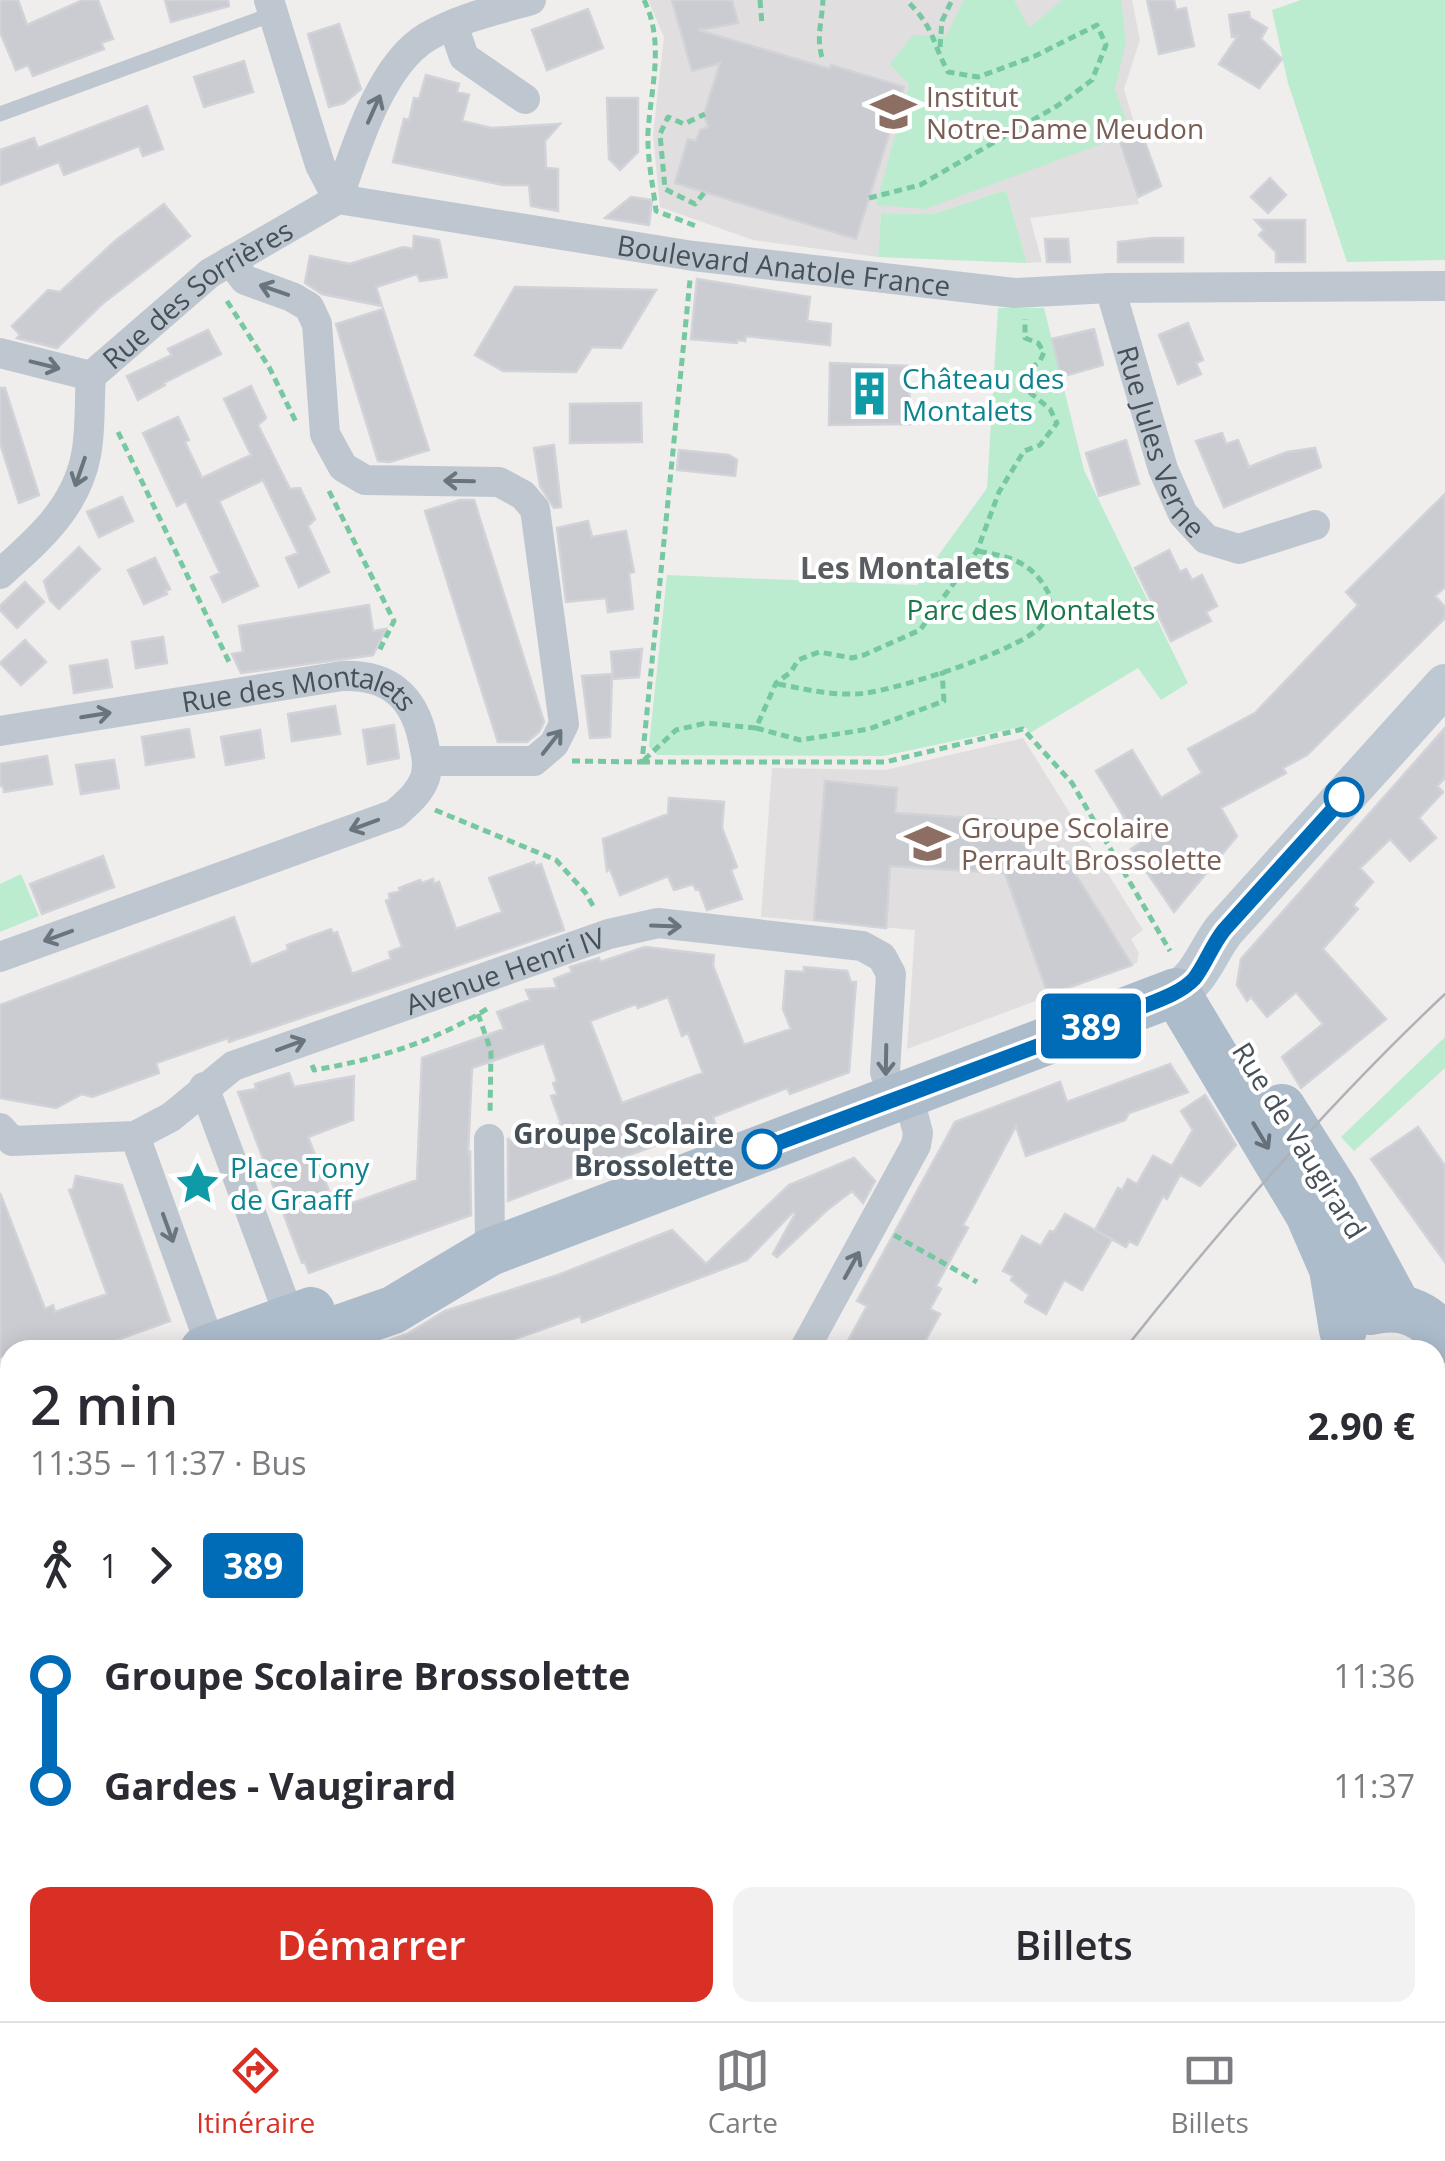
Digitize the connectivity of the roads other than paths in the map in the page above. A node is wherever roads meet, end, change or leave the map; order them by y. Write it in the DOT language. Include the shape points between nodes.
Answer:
graph roads {
  1 [pos="531,0"];
  2 [pos="271,7"];
  3 [pos="453,24"];
  4 [pos="525,99"];
  5 [pos="0,114"];
  6 [pos="338,200"];
  7 [pos="230,261"];
  8 [pos="1445,286"];
  9 [pos="1110,288"];
  10 [pos="0,354"];
  11 [pos="90,376"];
  12 [pos="1315,525"];
  13 [pos="0,574"];
  14 [pos="1445,684"];
  15 [pos="0,731"];
  16 [pos="428,761"];
  17 [pos="0,957"];
  18 [pos="1187,984"];
  19 [pos="204,1087"];
  20 [pos="900,1097"];
  21 [pos="135,1136"];
  22 [pos="489,1139"];
  23 [pos="11,1141"];
  24 [pos="490,1252"];
  25 [pos="1430,1325"];
  26 [pos="311,1333"];
  27 [pos="208,1340"];
  28 [pos="267,1340"];
  29 [pos="810,1340"];
  30 [pos="1338,1340"];
  1 -- 3 [label="street"];
  2 -- 5 [label="lane"];
  2 -- 6 [label="street" via="320,165"];
  3 -- 4 [label="street" via="464,57"];
  6 -- 3 [label="street, one-way" via="397,65"];
  6 -- 7 [label="street, Rue des Sorrières"];
  6 -- 9 [label="street, Boulevard Anatole France" via="699,243 1014,292"];
  7 -- 11 [label="street, Rue des Sorrières"];
  16 -- 7 [label="street, one-way" via="534,761 564,724 535,509 499,482 365,480 343,468 325,434 318,324 309,308 245,280"];
  8 -- 9 [label="street, Boulevard Anatole France"];
  9 -- 12 [label="street, Rue Jules Verne" via="1163,469 1183,514 1206,539 1240,549"];
  10 -- 11 [label="street, Rue des Sorrières, one-way"];
  11 -- 13 [label="street, one-way" via="86,455 70,502"];
  14 -- 18 [label="main road" via="1224,930"];
  15 -- 16 [label="street, Rue des Montalets, one-way" via="368,675 396,689 418,716"];
  16 -- 17 [label="street, Rue des Montalets, one-way" via="413,798 395,814"];
  18 -- 20 [label="main road"];
  18 -- 25 [label="main road, Rue de Vaugirard"];
  18 -- 30 [label="main road, Rue de Vaugirard, one-way" via="1333,1270"];
  19 -- 20 [label="street, Avenue Henri IV, one-way" via="233,1066 302,1041 608,934 658,924 862,946 882,957 891,974 885,1072"];
  19 -- 21 [label="street, Avenue Henri IV" via="171,1117"];
  19 -- 26 [label="street"];
  20 -- 24 [label="main road"];
  29 -- 20 [label="street, Avenue Henri IV, one-way" via="916,1146 918,1133"];
  21 -- 23 [label="street, Avenue Henri IV"];
  21 -- 27 [label="street, one-way"];
  22 -- 24 [label="street"];
  24 -- 26 [label="main road" via="460,1257"];
  25 -- 30 [label="main road" via="1368,1312"];
  26 -- 28 [label="main road"];
}
